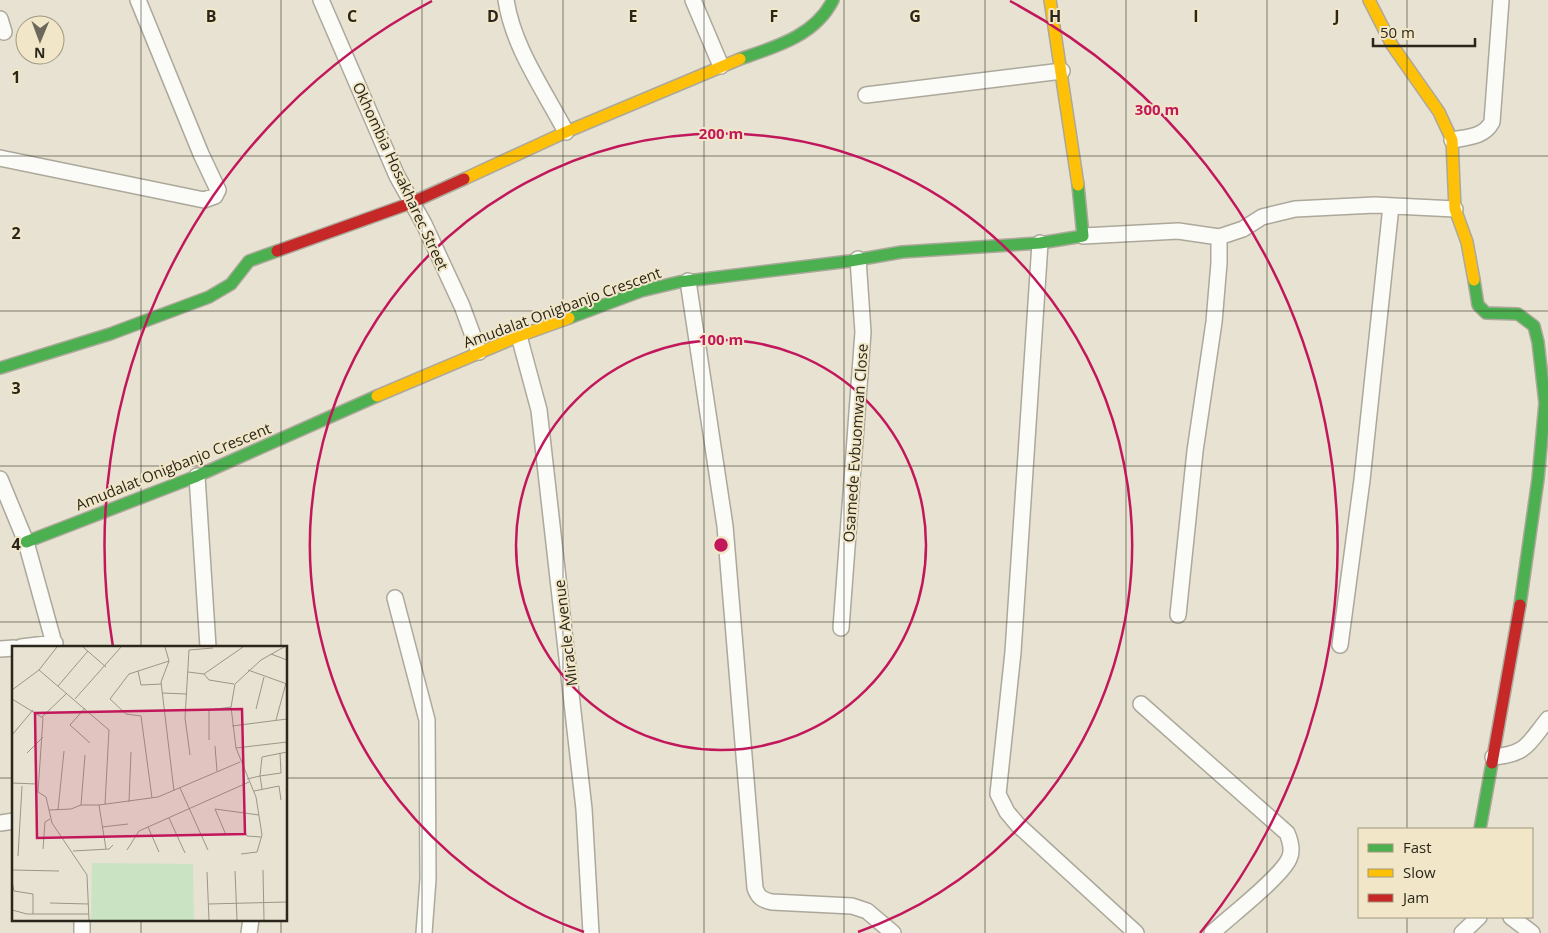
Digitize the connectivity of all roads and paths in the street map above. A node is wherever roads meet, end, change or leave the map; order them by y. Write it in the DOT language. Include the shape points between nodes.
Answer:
graph roads {
  1 [pos="138,0"];
  2 [pos="320,0"];
  3 [pos="506,0"];
  4 [pos="693,0"];
  5 [pos="832,0"];
  6 [pos="1050,0"];
  7 [pos="1369,0"];
  8 [pos="1501,0"];
  9 [pos="720,66"];
  10 [pos="1062,71"];
  11 [pos="866,94"];
  12 [pos="566,132"];
  13 [pos="1452,140"];
  14 [pos="0,158"];
  15 [pos="411,203"];
  16 [pos="1390,206"];
  17 [pos="1455,209"];
  18 [pos="1083,236"];
  19 [pos="1219,237"];
  20 [pos="1040,243"];
  21 [pos="858,259"];
  22 [pos="688,281"];
  23 [pos="519,336"];
  24 [pos="480,352"];
  25 [pos="0,368"];
  26 [pos="1546,403"];
  27 [pos="196,476"];
  28 [pos="0,479"];
  29 [pos="26,542"];
  30 [pos="395,598"];
  31 [pos="1178,615"];
  32 [pos="841,628"];
  33 [pos="55,645"];
  34 [pos="1340,645"];
  35 [pos="38,646"];
  36 [pos="208,646"];
  37 [pos="1142,704"];
  38 [pos="1548,719"];
  39 [pos="1493,757"];
  40 [pos="1480,828"];
  41 [pos="1478,918"];
  42 [pos="1512,918"];
  43 [pos="82,920"];
  44 [pos="251,920"];
  45 [pos="82,933"];
  46 [pos="248,933"];
  47 [pos="424,933"];
  48 [pos="591,933"];
  49 [pos="893,933"];
  50 [pos="1136,933"];
  51 [pos="1212,933"];
  52 [pos="1462,933"];
  53 [pos="1532,933"];
  1 -- 14 [label="street" via="200,154 218,190 215,196 204,200"];
  2 -- 15 [label="street, Okhombia Hosakharec Street"];
  3 -- 12 [label="street" via="516,38"];
  4 -- 9 [label="street"];
  5 -- 9 [label="street" via="828,10 815,24 791,40"];
  6 -- 10 [label="street"];
  7 -- 13 [label="street" via="1392,45 1439,112"];
  8 -- 13 [label="street" via="1492,122 1488,131"];
  9 -- 12 [label="street"];
  10 -- 11 [label="street"];
  10 -- 18 [label="street"];
  12 -- 15 [label="street"];
  13 -- 17 [label="street"];
  15 -- 24 [label="street, Okhombia Hosakharec Street" via="462,306"];
  15 -- 25 [label="street" via="249,261 240,267 229,286 175,310 70,348"];
  16 -- 17 [label="street"];
  16 -- 19 [label="street" via="1295,209 1262,217 1243,229"];
  16 -- 34 [label="street" via="1362,480"];
  17 -- 26 [label="street" via="1467,242 1478,305 1486,313 1518,314 1534,326"];
  18 -- 19 [label="street" via="1178,231"];
  18 -- 20 [label="street, Amudalat Onigbanjo Crescent"];
  19 -- 31 [label="street" via="1214,322 1195,451"];
  20 -- 21 [label="street, Amudalat Onigbanjo Crescent" via="902,252"];
  20 -- 50 [label="street" via="1014,642 998,794 1018,825"];
  21 -- 22 [label="street, Amudalat Onigbanjo Crescent"];
  21 -- 32 [label="street, Osamede Evbuomwan Close" via="863,332"];
  22 -- 23 [label="street, Amudalat Onigbanjo Crescent" via="641,291"];
  22 -- 49 [label="street" via="725,526 757,895 772,902 852,906 867,911"];
  23 -- 24 [label="street, Amudalat Onigbanjo Crescent"];
  23 -- 48 [label="street, Miracle Avenue" via="540,420 584,799"];
  24 -- 27 [label="street, Amudalat Onigbanjo Crescent"];
  26 -- 39 [label="street" via="1527,558"];
  27 -- 29 [label="street, Amudalat Onigbanjo Crescent"];
  27 -- 36 [label="street"];
  28 -- 29 [label="street"];
  29 -- 33 [label="street"];
  30 -- 47 [label="street" via="426,720 428,879"];
  33 -- 35 [label="street"];
  37 -- 51 [label="street" via="1287,832 1289,858 1278,874"];
  38 -- 39 [label="street" via="1522,751"];
  39 -- 40 [label="street"];
  41 -- 52 [label="street"];
  42 -- 53 [label="street"];
  43 -- 45 [label="street"];
  44 -- 46 [label="street"];
}
